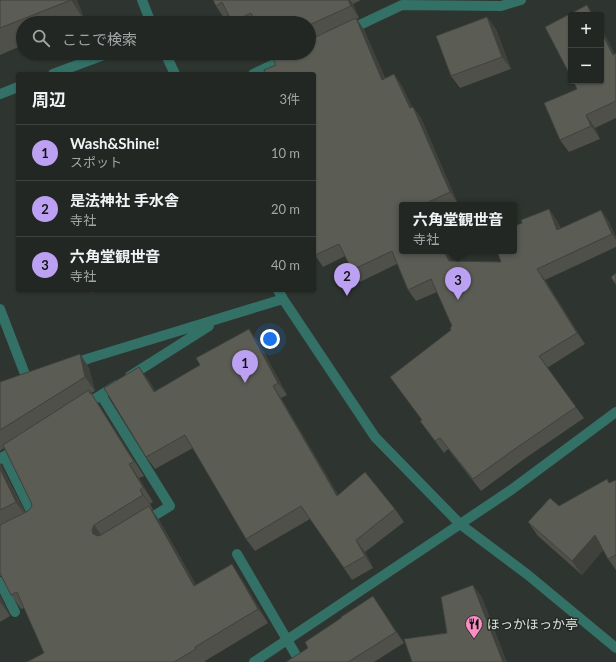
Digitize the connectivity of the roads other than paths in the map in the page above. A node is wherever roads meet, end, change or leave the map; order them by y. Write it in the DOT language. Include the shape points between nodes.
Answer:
graph roads {
  1 [pos="142,0"];
  2 [pos="521,0"];
  3 [pos="402,3"];
  4 [pos="148,16"];
  5 [pos="338,35"];
  6 [pos="90,60"];
  7 [pos="168,60"];
  8 [pos="283,60"];
  9 [pos="58,72"];
  10 [pos="174,72"];
  11 [pos="257,72"];
  12 [pos="16,88"];
  13 [pos="0,94"];
  14 [pos="281,295"];
  15 [pos="0,309"];
  16 [pos="221,318"];
  17 [pos="63,368"];
  18 [pos="28,381"];
  19 [pos="101,395"];
  20 [pos="75,411"];
  21 [pos="616,412"];
  22 [pos="30,440"];
  23 [pos="2,457"];
  24 [pos="28,523"];
  25 [pos="460,524"];
  26 [pos="133,529"];
  27 [pos="237,554"];
  28 [pos="0,582"];
  29 [pos="15,612"];
  30 [pos="287,640"];
  31 [pos="616,648"];
  32 [pos="254,662"];
  33 [pos="300,662"];
  1 -- 4 [label="street"];
  2 -- 3 [label="street" via="501,6"];
  3 -- 5 [label="street"];
  6 -- 9 [label="street"];
  7 -- 10 [label="street"];
  8 -- 11 [label="street"];
  12 -- 13 [label="street"];
  14 -- 16 [label="street"];
  14 -- 25 [label="street" via="376,437"];
  15 -- 18 [label="street"];
  16 -- 17 [label="street"];
  16 -- 19 [label="street"];
  19 -- 20 [label="street"];
  19 -- 26 [label="street" via="170,506"];
  21 -- 25 [label="street" via="511,490"];
  22 -- 23 [label="street"];
  23 -- 24 [label="street" via="35,519"];
  25 -- 30 [label="street"];
  25 -- 31 [label="street" via="528,575"];
  27 -- 30 [label="street"];
  28 -- 29 [label="street"];
  30 -- 32 [label="street"];
  30 -- 33 [label="street"];
}
